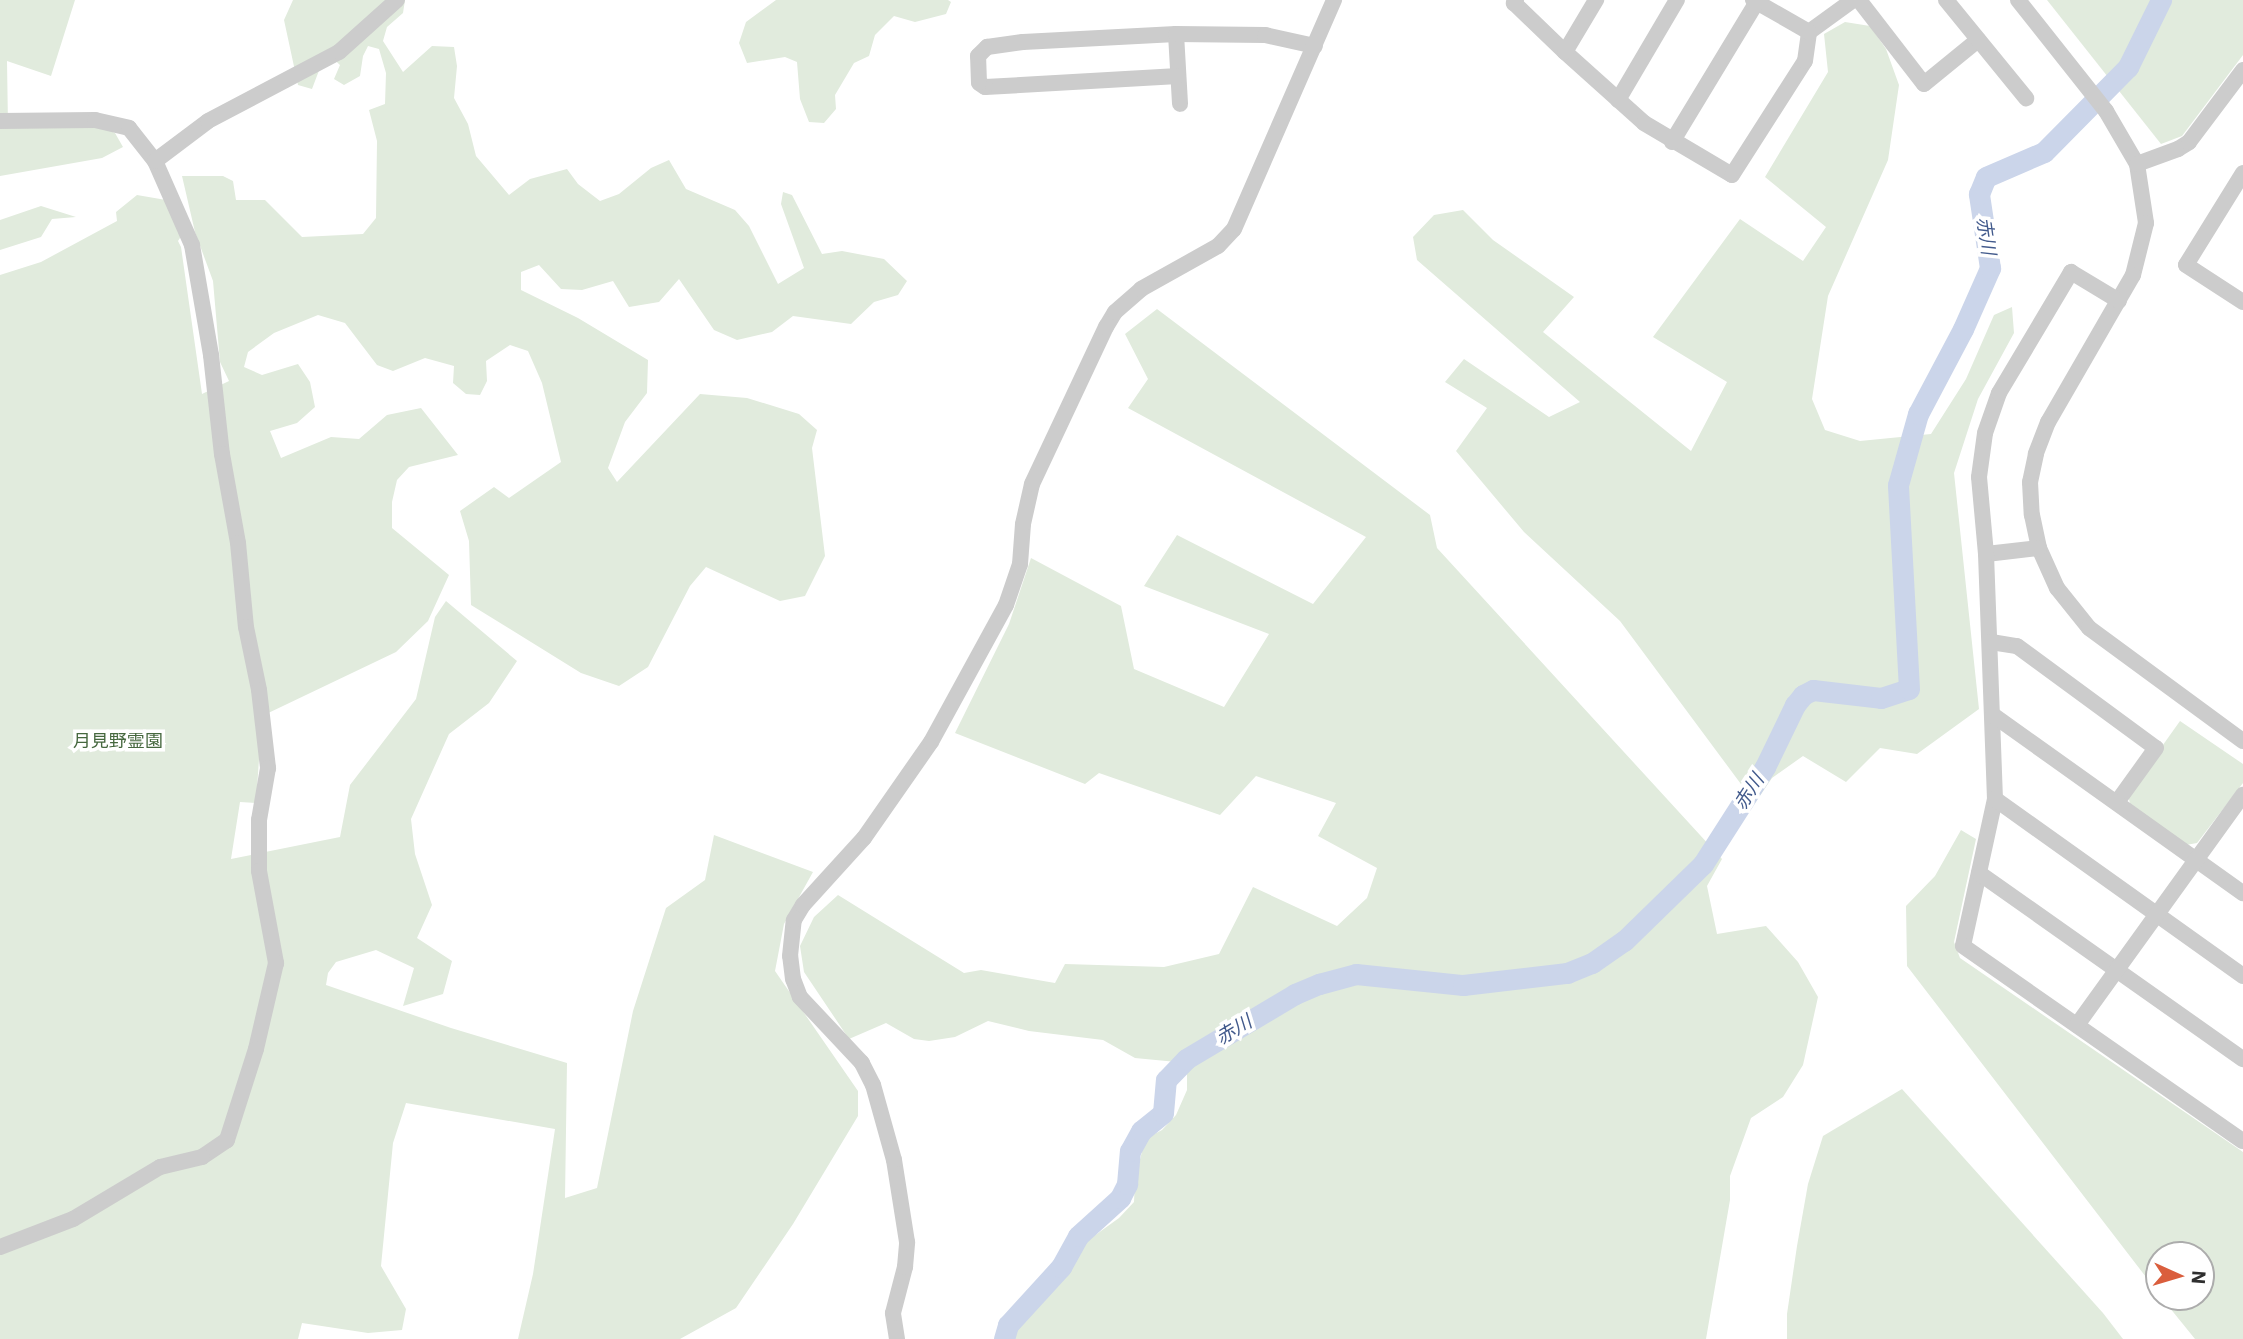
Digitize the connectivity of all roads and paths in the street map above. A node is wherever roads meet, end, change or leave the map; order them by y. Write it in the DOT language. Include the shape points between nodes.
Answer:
graph roads {
  1 [pos="397,0"];
  2 [pos="1334,0"];
  3 [pos="1516,0"];
  4 [pos="1596,0"];
  5 [pos="1677,0"];
  6 [pos="1853,0"];
  7 [pos="1859,0"];
  8 [pos="1946,0"];
  9 [pos="2018,0"];
  10 [pos="1756,1"];
  11 [pos="1809,32"];
  12 [pos="1176,34"];
  13 [pos="1979,40"];
  14 [pos="1315,46"];
  15 [pos="1564,52"];
  16 [pos="2243,70"];
  17 [pos="1178,76"];
  18 [pos="2025,98"];
  19 [pos="1618,100"];
  20 [pos="1180,104"];
  21 [pos="0,121"];
  22 [pos="1672,142"];
  23 [pos="155,161"];
  24 [pos="2137,164"];
  25 [pos="2243,173"];
  26 [pos="2119,301"];
  27 [pos="2243,301"];
  28 [pos="2039,548"];
  29 [pos="1986,554"];
  30 [pos="1991,642"];
  31 [pos="1993,715"];
  32 [pos="2243,741"];
  33 [pos="2243,795"];
  34 [pos="1995,799"];
  35 [pos="2117,802"];
  36 [pos="2196,860"];
  37 [pos="1979,873"];
  38 [pos="2243,893"];
  39 [pos="2157,915"];
  40 [pos="2118,968"];
  41 [pos="2243,976"];
  42 [pos="2077,1025"];
  43 [pos="2243,1059"];
  44 [pos="2243,1141"];
  45 [pos="0,1247"];
  46 [pos="897,1339"];
  1 -- 23 [label="street" via="339,52 208,121"];
  2 -- 14 [label="street"];
  3 -- 15 [label="street" via="1514,3"];
  4 -- 15 [label="street"];
  5 -- 19 [label="street"];
  6 -- 11 [label="street"];
  7 -- 13 [label="street" via="1924,84"];
  8 -- 13 [label="street"];
  9 -- 24 [label="street" via="2106,111"];
  10 -- 11 [label="street"];
  10 -- 22 [label="street"];
  11 -- 22 [label="street" via="1805,61 1732,175"];
  12 -- 14 [label="street" via="1265,35"];
  12 -- 17 [label="street"];
  12 -- 17 [label="street" via="987,47 978,56 979,83 985,87"];
  13 -- 18 [label="street"];
  14 -- 46 [label="street" via="1234,229 1218,246 1141,289 1115,312 1106,327 1032,484 1020,564 1006,605 924,752 864,838 794,920 790,956 800,997 862,1063 873,1085 894,1160 906,1242 905,1267 893,1313"];
  15 -- 19 [label="street"];
  16 -- 24 [label="street" via="2189,142"];
  17 -- 20 [label="street"];
  19 -- 22 [label="street"];
  21 -- 23 [label="street" via="118,124 129,128"];
  23 -- 45 [label="street" via="192,245 201,289 268,768 259,820 259,871 276,963 241,1105 227,1140 202,1157 160,1167 73,1219"];
  24 -- 26 [label="street" via="2146,223 2137,264"];
  25 -- 27 [label="street" via="2186,265"];
  26 -- 28 [label="street" via="2048,422 2036,454 2030,482"];
  26 -- 29 [label="street" via="2071,272 1999,393 1985,433 1979,477"];
  28 -- 29 [label="street"];
  28 -- 32 [label="street" via="2057,588 2089,628"];
  29 -- 30 [label="street"];
  30 -- 31 [label="street"];
  30 -- 35 [label="street" via="2017,646 2156,748"];
  31 -- 34 [label="street"];
  31 -- 35 [label="street"];
  33 -- 36 [label="street"];
  34 -- 37 [label="street"];
  34 -- 39 [label="street"];
  35 -- 36 [label="street"];
  36 -- 38 [label="street"];
  36 -- 39 [label="street"];
  37 -- 40 [label="street"];
  37 -- 42 [label="street" via="1963,946"];
  39 -- 40 [label="street"];
  39 -- 41 [label="street"];
  40 -- 42 [label="street"];
  40 -- 43 [label="street"];
  42 -- 44 [label="street"];
}
